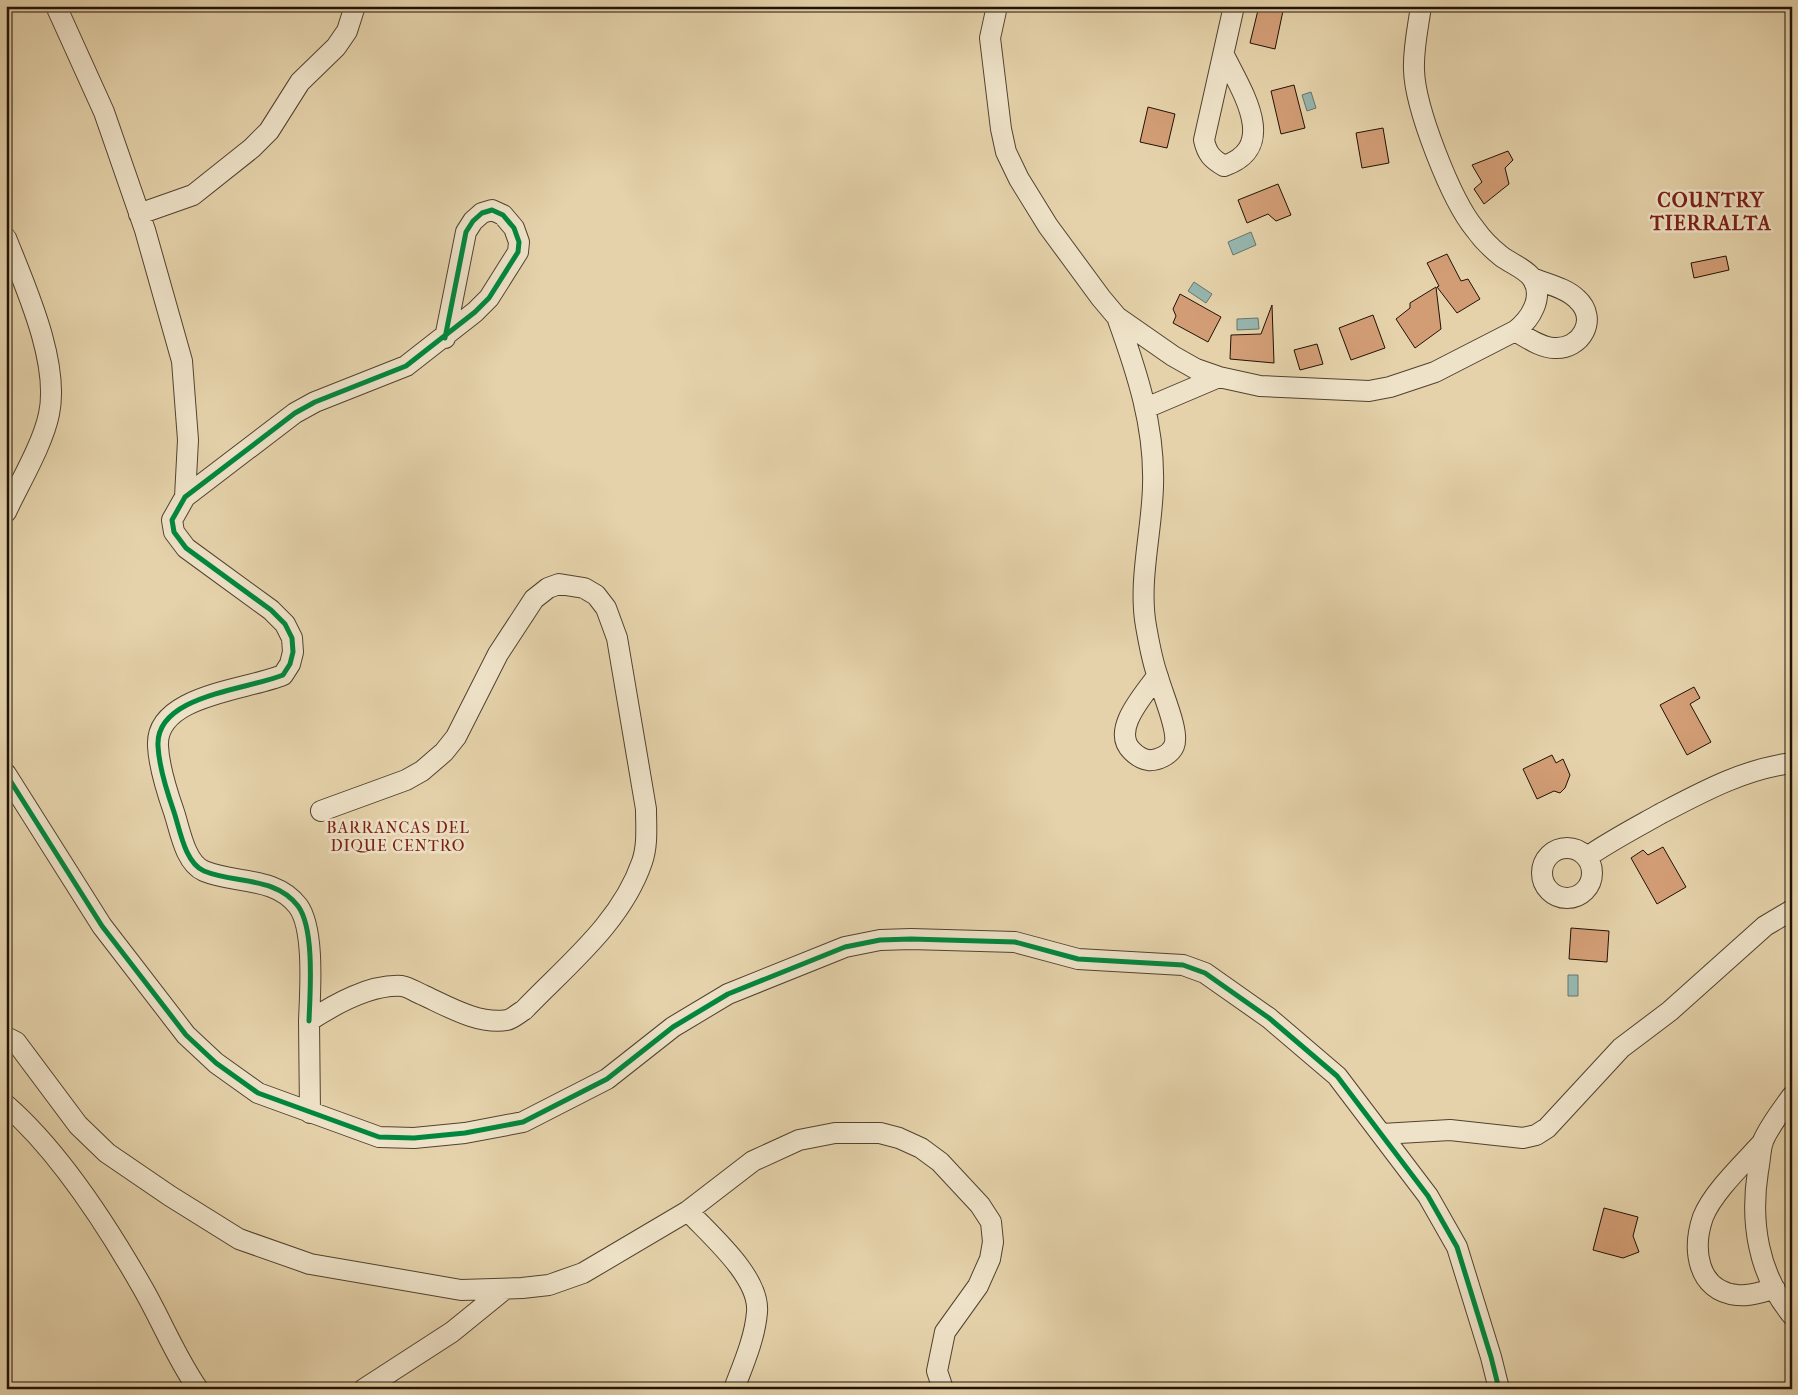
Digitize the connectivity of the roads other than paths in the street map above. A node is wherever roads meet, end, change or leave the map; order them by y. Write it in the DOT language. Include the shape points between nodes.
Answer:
graph roads {
  1 [pos="56,6"];
  2 [pos="355,6"];
  3 [pos="997,6"];
  4 [pos="1234,6"];
  5 [pos="1421,6"];
  6 [pos="1224,54"];
  7 [pos="139,214"];
  8 [pos="6,238"];
  9 [pos="1532,278"];
  10 [pos="1117,317"];
  11 [pos="1515,331"];
  12 [pos="445,338"];
  13 [pos="1220,377"];
  14 [pos="1146,408"];
  15 [pos="185,497"];
  16 [pos="6,512"];
  17 [pos="1157,676"];
  18 [pos="1792,763"];
  19 [pos="6,774"];
  20 [pos="321,811"];
  21 [pos="1587,857"];
  22 [pos="1792,910"];
  23 [pos="309,1022"];
  24 [pos="6,1037"];
  25 [pos="1792,1096"];
  26 [pos="6,1105"];
  27 [pos="310,1113"];
  28 [pos="1382,1134"];
  29 [pos="1763,1142"];
  30 [pos="688,1211"];
  31 [pos="1775,1288"];
  32 [pos="506,1289"];
  33 [pos="1792,1315"];
  34 [pos="198,1389"];
  35 [pos="364,1389"];
  36 [pos="734,1389"];
  37 [pos="943,1389"];
  38 [pos="1499,1389"];
  1 -- 7 [label="street" via="104,112"];
  2 -- 7 [label="street" via="347,31 336,47 300,82 269,131 252,148 193,195"];
  3 -- 10 [label="street" via="990,38 1006,152 1048,226"];
  4 -- 6 [label="street"];
  5 -- 9 [label="street" via="1414,47 1414,72 1420,101 1451,189 1470,222 1488,244"];
  6 -- 6 [label="street" via="1204,140 1206,151 1224,166 1238,161 1249,149 1254,136 1252,114"];
  7 -- 15 [label="street" via="182,361 188,440"];
  8 -- 16 [label="street" via="34,307 51,390 44,430"];
  9 -- 11 [label="street" via="1536,296 1533,310"];
  9 -- 11 [label="street" via="1578,299 1586,310 1588,322 1585,332 1563,348 1551,348"];
  10 -- 13 [label="street" via="1173,356"];
  10 -- 14 [label="street"];
  11 -- 13 [label="street" via="1435,372 1390,388 1368,391 1260,386"];
  12 -- 12 [label="street" via="489,298 518,252 519,242 514,228 503,215 492,210 473,220 466,232"];
  12 -- 15 [label="street" via="406,366 295,413"];
  13 -- 14 [label="street"];
  14 -- 17 [label="street" via="1153,486 1144,602"];
  15 -- 23 [label="street" via="172,520 174,532 186,548 271,610 285,624 292,638 293,652 283,675 189,702 172,713 160,731 157,745 160,763 190,857 196,865 204,871 266,884 298,906 305,920 311,967"];
  18 -- 21 [label="street" via="1749,773 1700,793"];
  19 -- 27 [label="street" via="102,926 186,1034 216,1063 258,1093"];
  20 -- 23 [label="street" via="406,780 444,752 456,737 498,654 534,599 548,588 559,584 584,588 596,595 606,608 617,638 646,809 642,862 608,924 524,1010 508,1020 486,1019 458,1011 403,986 356,996"];
  22 -- 28 [label="street" via="1765,926 1670,1011 1620,1048 1547,1128 1536,1135 1523,1138 1450,1130"];
  23 -- 27 [label="street"];
  24 -- 32 [label="street" via="16,1042 78,1125 107,1153 239,1239 310,1264 461,1290"];
  25 -- 29 [label="street"];
  26 -- 34 [label="street" via="24,1120 102,1221"];
  27 -- 28 [label="street" via="379,1136 406,1138 465,1134 523,1122 607,1079 673,1027 728,994 845,947 880,940 946,939 1015,942 1078,959 1183,964 1205,974 1269,1018 1337,1076"];
  28 -- 38 [label="street" via="1428,1196 1457,1247"];
  29 -- 31 [label="street" via="1755,1192 1756,1241"];
  29 -- 31 [label="street" via="1712,1202 1703,1217 1697,1244 1701,1272 1710,1284 1723,1292 1739,1296"];
  30 -- 32 [label="street" via="583,1273 549,1285"];
  30 -- 36 [label="street" via="742,1270 753,1287 757,1302 758,1313 748,1351"];
  30 -- 37 [label="street" via="753,1161 799,1140 835,1133 880,1133 921,1148 946,1167 980,1205 990,1222 993,1242 990,1259 978,1286 945,1332 937,1371"];
  31 -- 33 [label="street"];
  32 -- 35 [label="street" via="452,1332"];
}
